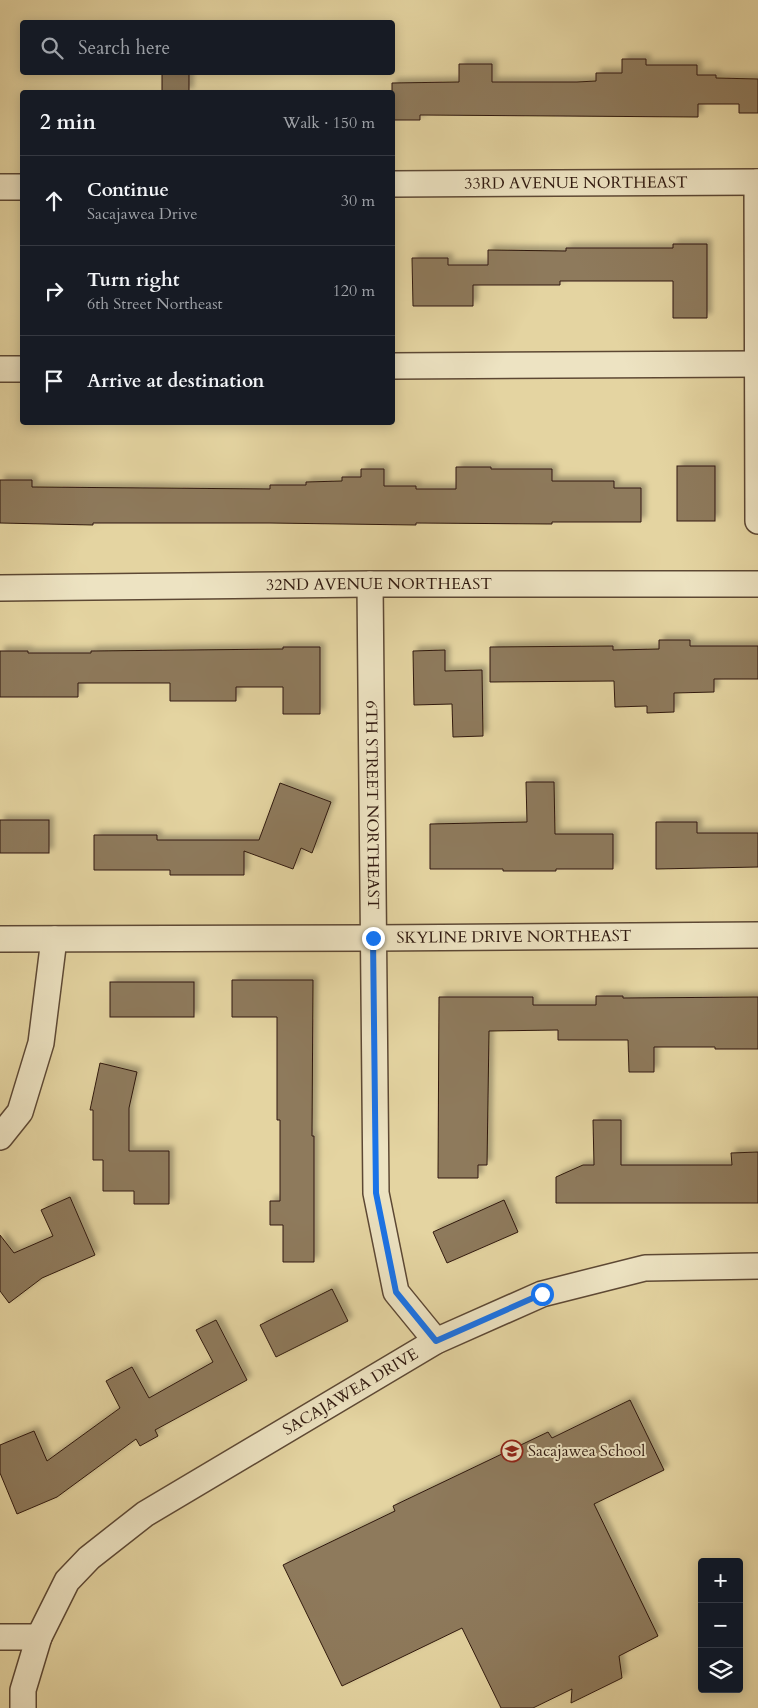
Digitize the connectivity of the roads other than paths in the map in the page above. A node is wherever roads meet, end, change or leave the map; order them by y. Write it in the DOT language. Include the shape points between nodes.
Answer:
graph roads {
  1 [pos="758,182"];
  2 [pos="395,184"];
  3 [pos="0,187"];
  4 [pos="20,187"];
  5 [pos="758,364"];
  6 [pos="395,366"];
  7 [pos="0,369"];
  8 [pos="20,369"];
  9 [pos="758,407"];
  10 [pos="758,521"];
  11 [pos="370,584"];
  12 [pos="758,584"];
  13 [pos="0,588"];
  14 [pos="758,935"];
  15 [pos="373,938"];
  16 [pos="0,939"];
  17 [pos="54,939"];
  18 [pos="0,1137"];
  19 [pos="758,1266"];
  20 [pos="436,1341"];
  21 [pos="0,1637"];
  22 [pos="38,1637"];
  23 [pos="23,1708"];
  1 -- 2 [label="street, 33RD AVENUE NORTHEAST"];
  1 -- 5 [label="street"];
  3 -- 4 [label="street"];
  5 -- 6 [label="street"];
  5 -- 9 [label="street"];
  7 -- 8 [label="street"];
  9 -- 10 [label="street"];
  11 -- 12 [label="street, 32ND AVENUE NORTHEAST"];
  11 -- 13 [label="street, 32ND AVENUE NORTHEAST"];
  11 -- 15 [label="street, 6TH STREET NORTHEAST"];
  14 -- 15 [label="street, SKYLINE DRIVE NORTHEAST"];
  15 -- 17 [label="street, SKYLINE DRIVE NORTHEAST"];
  15 -- 20 [label="street, 6TH STREET NORTHEAST" via="376,1193 396,1292"];
  16 -- 17 [label="street, SKYLINE DRIVE NORTHEAST"];
  17 -- 18 [label="street" via="42,1043 20,1112"];
  19 -- 20 [label="street, SACAJAWEA DRIVE" via="644,1268 542,1294"];
  20 -- 22 [label="street, SACAJAWEA DRIVE" via="145,1514 89,1558 68,1581"];
  21 -- 22 [label="street"];
  22 -- 23 [label="street" via="23,1690"];
}
